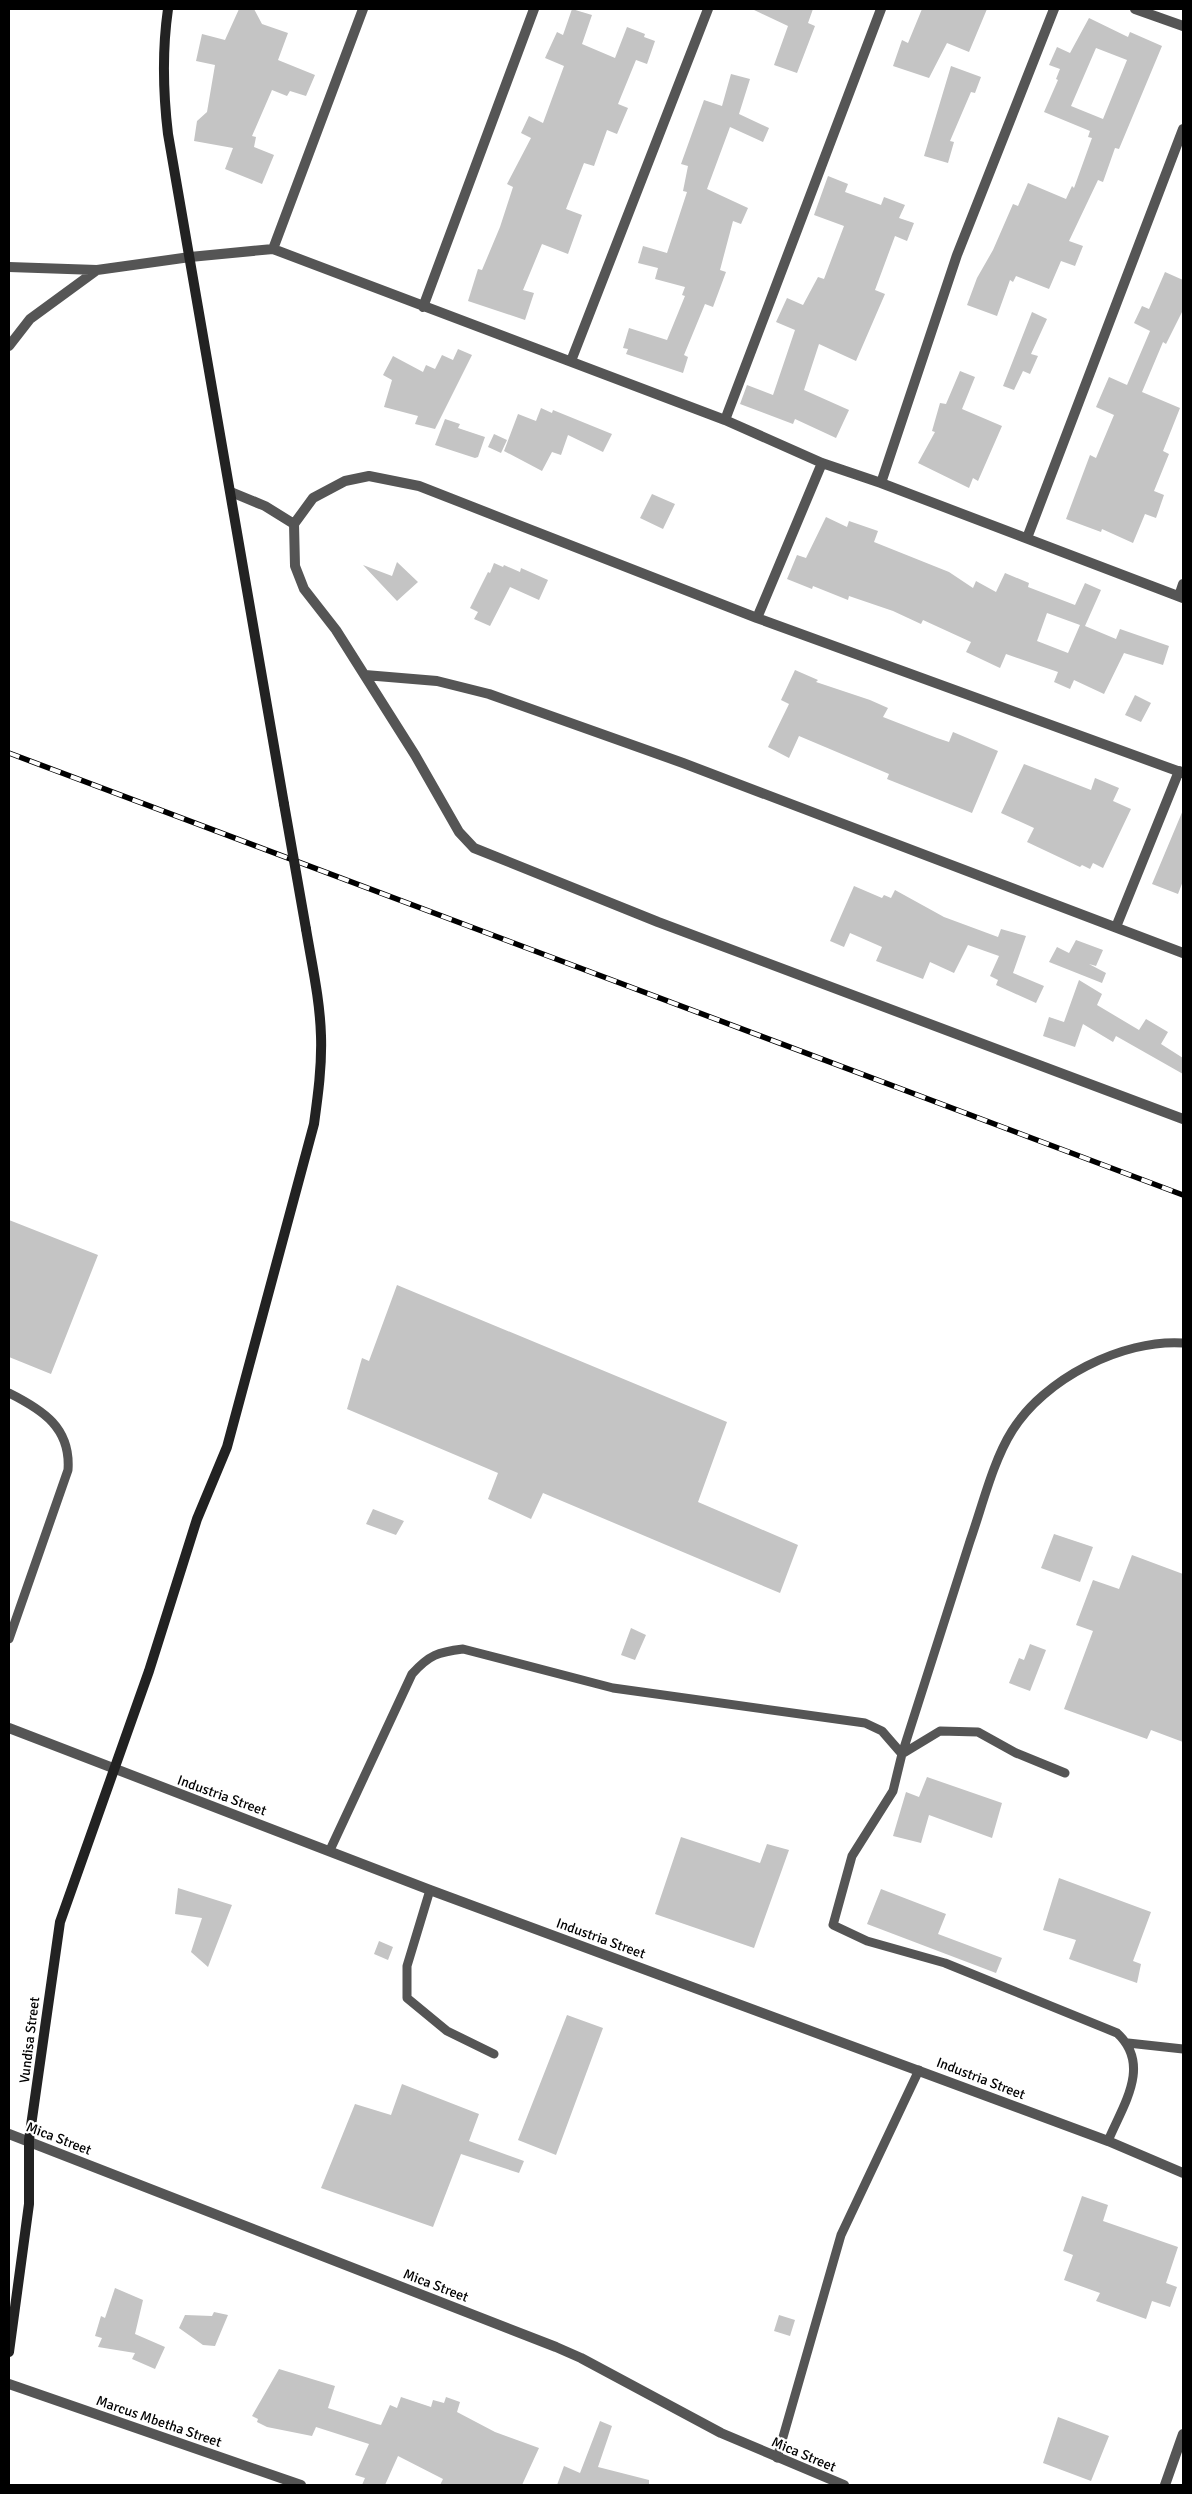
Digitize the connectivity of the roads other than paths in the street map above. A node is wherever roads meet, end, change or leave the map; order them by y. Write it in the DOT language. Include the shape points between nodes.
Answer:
graph roads {
  1 [pos="168,9"];
  2 [pos="363,9"];
  3 [pos="534,9"];
  4 [pos="708,9"];
  5 [pos="881,9"];
  6 [pos="1054,9"];
  7 [pos="1135,9"];
  8 [pos="1183,26"];
  9 [pos="1183,128"];
  10 [pos="273,249"];
  11 [pos="190,257"];
  12 [pos="9,267"];
  13 [pos="97,270"];
  14 [pos="423,307"];
  15 [pos="9,346"];
  16 [pos="571,361"];
  17 [pos="725,420"];
  18 [pos="822,463"];
  19 [pos="881,483"];
  20 [pos="230,492"];
  21 [pos="294,524"];
  22 [pos="1027,538"];
  23 [pos="1183,584"];
  24 [pos="1181,597"];
  25 [pos="757,618"];
  26 [pos="365,675"];
  27 [pos="1181,772"];
  28 [pos="1116,927"];
  29 [pos="1183,953"];
  30 [pos="1183,1119"];
  31 [pos="1183,1343"];
  32 [pos="9,1393"];
  33 [pos="9,1639"];
  34 [pos="9,1728"];
  35 [pos="902,1754"];
  36 [pos="114,1770"];
  37 [pos="1065,1773"];
  38 [pos="330,1850"];
  39 [pos="430,1890"];
  40 [pos="1128,2043"];
  41 [pos="1183,2049"];
  42 [pos="494,2054"];
  43 [pos="919,2070"];
  44 [pos="9,2134"];
  45 [pos="29,2140"];
  46 [pos="1108,2141"];
  47 [pos="1183,2173"];
  48 [pos="9,2352"];
  49 [pos="9,2384"];
  50 [pos="1183,2434"];
  51 [pos="778,2458"];
  52 [pos="301,2485"];
  53 [pos="844,2485"];
  54 [pos="1165,2485"];
  1 -- 11 [label="street, Vundisa Street" via="163,62 164,101"];
  2 -- 10 [label="street"];
  3 -- 14 [label="street"];
  4 -- 16 [label="street"];
  5 -- 17 [label="street"];
  6 -- 19 [label="street" via="957,255"];
  7 -- 8 [label="street"];
  9 -- 22 [label="street"];
  10 -- 11 [label="street"];
  10 -- 14 [label="street"];
  11 -- 13 [label="street"];
  11 -- 20 [label="street, Vundisa Street"];
  12 -- 13 [label="street"];
  13 -- 15 [label="street" via="30,319"];
  14 -- 16 [label="street"];
  16 -- 17 [label="street"];
  17 -- 18 [label="street"];
  18 -- 19 [label="street"];
  18 -- 25 [label="street"];
  19 -- 22 [label="street"];
  20 -- 21 [label="street" via="265,506"];
  20 -- 36 [label="street, Vundisa Street, bridge" via="318,1001 320,1085 312,1134 227,1447 198,1519"];
  21 -- 25 [label="street" via="313,498 344,481 369,476 387,478 419,486"];
  21 -- 26 [label="street" via="295,566 304,589"];
  22 -- 24 [label="street"];
  23 -- 24 [label="street"];
  25 -- 27 [label="street"];
  26 -- 28 [label="street" via="437,681 488,694 683,763"];
  26 -- 30 [label="street" via="459,832 474,848 658,922"];
  27 -- 28 [label="street"];
  28 -- 29 [label="street"];
  31 -- 35 [label="lane" via="1135,1347 1070,1374 1045,1392 1012,1431 991,1479"];
  32 -- 33 [label="lane" via="28,1403 56,1426 66,1442 69,1458 68,1470"];
  34 -- 36 [label="street, Industria Street"];
  35 -- 37 [label="lane" via="940,1731 978,1732 1016,1753"];
  35 -- 38 [label="lane" via="882,1731 848,1719 613,1688 463,1649 440,1652 422,1662 412,1674"];
  35 -- 40 [label="lane" via="893,1791 852,1856 833,1925 867,1941 954,1966 1117,2033"];
  36 -- 38 [label="street, Industria Street"];
  36 -- 45 [label="street, Vundisa Street" via="60,1922"];
  38 -- 39 [label="street, Industria Street"];
  39 -- 42 [label="lane" via="407,1966 407,1998 447,2031"];
  39 -- 43 [label="street, Industria Street"];
  40 -- 41 [label="lane"];
  40 -- 46 [label="lane" via="1135,2072"];
  43 -- 46 [label="street, Industria Street"];
  43 -- 51 [label="lane" via="841,2235"];
  44 -- 45 [label="street, Mica Street"];
  45 -- 48 [label="street, Vundisa Street" via="29,2204"];
  45 -- 51 [label="street, Mica Street" via="582,2358 720,2433"];
  46 -- 47 [label="street, Industria Street"];
  49 -- 52 [label="street, Marcus Mbetha Street"];
  50 -- 54 [label="street"];
  51 -- 53 [label="street, Mica Street"];
}
